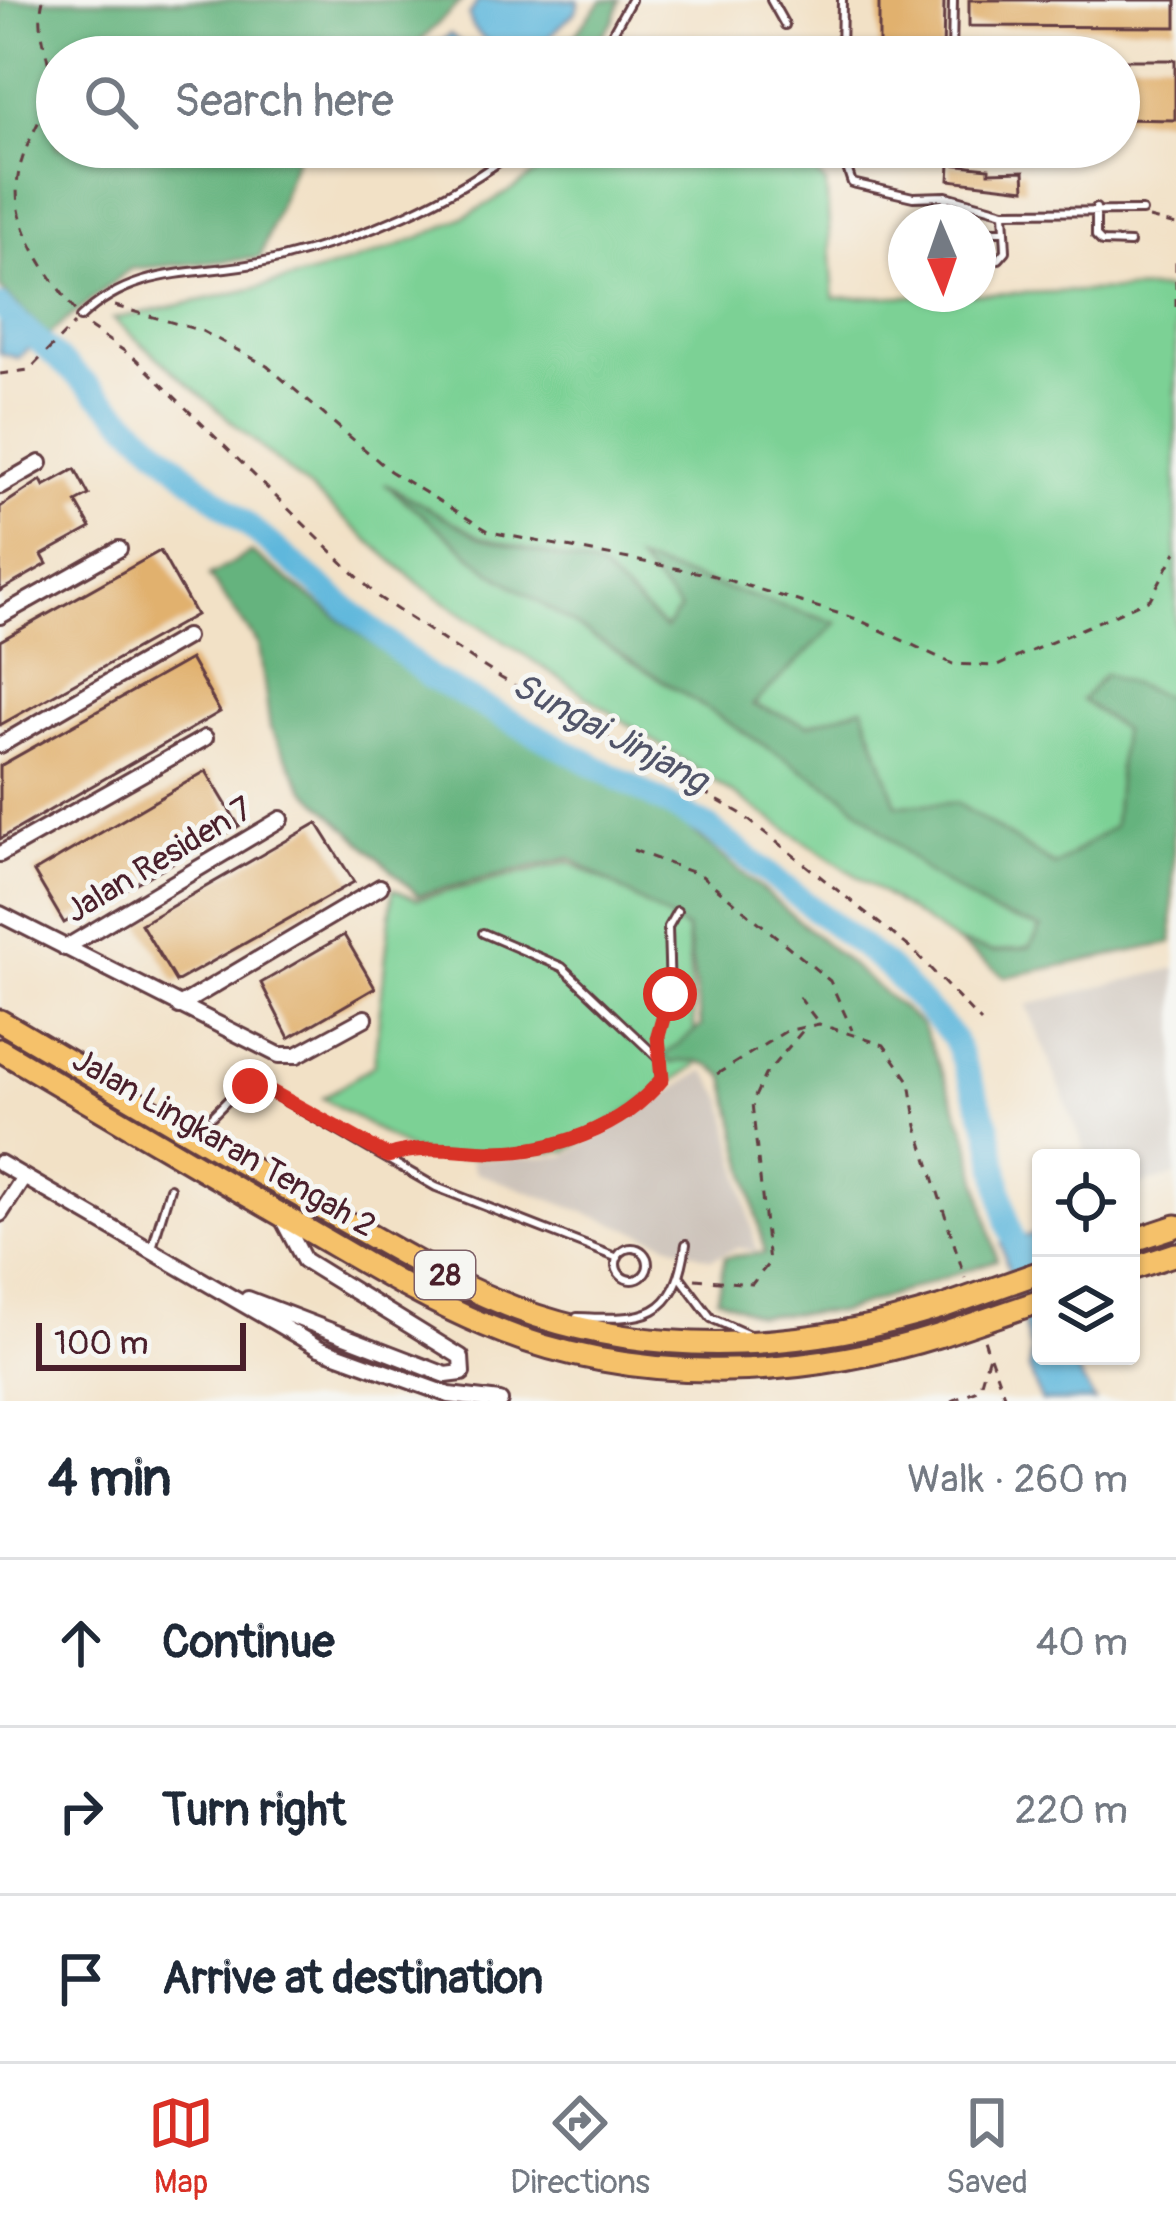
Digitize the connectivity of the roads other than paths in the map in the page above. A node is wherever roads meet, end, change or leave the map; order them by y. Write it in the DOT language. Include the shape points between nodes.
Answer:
graph roads {
  1 [pos="631,0"];
  2 [pos="771,0"];
  3 [pos="842,0"];
  4 [pos="953,0"];
  5 [pos="785,25"];
  6 [pos="611,36"];
  7 [pos="842,36"];
  8 [pos="952,36"];
  9 [pos="484,168"];
  10 [pos="846,168"];
  11 [pos="946,196"];
  12 [pos="945,204"];
  13 [pos="1096,208"];
  14 [pos="1142,211"];
  15 [pos="1004,212"];
  16 [pos="996,231"];
  17 [pos="1005,231"];
  18 [pos="1130,243"];
  19 [pos="996,257"];
  20 [pos="80,318"];
  21 [pos="40,464"];
  22 [pos="0,486"];
  23 [pos="119,549"];
  24 [pos="0,616"];
  25 [pos="186,637"];
  26 [pos="205,738"];
  27 [pos="0,745"];
  28 [pos="280,819"];
  29 [pos="0,854"];
  30 [pos="380,887"];
  31 [pos="677,911"];
  32 [pos="0,914"];
  33 [pos="482,933"];
  34 [pos="65,948"];
  35 [pos="179,1006"];
  36 [pos="365,1018"];
  37 [pos="0,1021"];
  38 [pos="0,1050"];
  39 [pos="660,1059"];
  40 [pos="212,1115"];
  41 [pos="388,1156"];
  42 [pos="0,1162"];
  43 [pos="24,1177"];
  44 [pos="170,1188"];
  45 [pos="5,1197"];
  46 [pos="0,1214"];
  47 [pos="279,1214"];
  48 [pos="1176,1226"];
  49 [pos="1140,1238"];
  50 [pos="686,1244"];
  51 [pos="151,1252"];
  52 [pos="1176,1254"];
  53 [pos="617,1258"];
  54 [pos="1140,1267"];
  55 [pos="1032,1275"];
  56 [pos="681,1278"];
  57 [pos="221,1290"];
  58 [pos="1032,1303"];
  59 [pos="538,1316"];
  60 [pos="778,1341"];
  61 [pos="500,1401"];
  1 -- 6 [label="lane"];
  2 -- 5 [label="lane"];
  3 -- 7 [label="lane"];
  4 -- 8 [label="lane"];
  9 -- 20 [label="lane" via="400,218 249,266 125,284"];
  10 -- 11 [label="lane" via="852,183 868,190"];
  11 -- 12 [label="lane"];
  11 -- 15 [label="lane"];
  13 -- 14 [label="lane"];
  13 -- 15 [label="lane"];
  13 -- 18 [label="lane" via="1096,236"];
  15 -- 17 [label="lane"];
  16 -- 17 [label="lane"];
  17 -- 19 [label="lane" via="1003,256"];
  21 -- 22 [label="street"];
  23 -- 24 [label="street"];
  25 -- 27 [label="street"];
  26 -- 29 [label="street"];
  28 -- 34 [label="street, Jalan Residen 7"];
  30 -- 35 [label="street"];
  31 -- 39 [label="lane" via="668,927 670,994"];
  32 -- 34 [label="street"];
  33 -- 39 [label="lane" via="562,967"];
  34 -- 35 [label="street"];
  35 -- 36 [label="street" via="290,1057"];
  37 -- 59 [label="highway, Jalan Lingkaran Tengah 2 / 28" via="387,1245"];
  38 -- 47 [label="highway, Jalan Lingkaran Tengah 2 / 28"];
  39 -- 41 [label="lane" via="662,1079 648,1096 567,1144 496,1152 410,1148"];
  40 -- 41 [label="lane" via="260,1086"];
  41 -- 53 [label="lane" via="436,1187"];
  42 -- 43 [label="street"];
  43 -- 45 [label="street"];
  43 -- 51 [label="street"];
  44 -- 51 [label="lane"];
  45 -- 46 [label="street"];
  47 -- 57 [label="street" via="304,1260 438,1340 461,1358 462,1373 446,1376"];
  47 -- 58 [label="highway, Jalan Lingkaran Tengah 2 / 28, bridge" via="489,1327 613,1361 720,1370 796,1366 893,1350"];
  48 -- 49 [label="highway"];
  50 -- 56 [label="lane"];
  51 -- 57 [label="street"];
  52 -- 54 [label="highway"];
  53 -- 53 [label="lane" via="634,1248 648,1268 627,1279"];
  55 -- 60 [label="highway, Jalan Lingkaran Tengah 2 / 28, bridge" via="841,1335"];
  56 -- 59 [label="lane" via="662,1309 633,1320"];
  56 -- 60 [label="lane" via="711,1318"];
  57 -- 61 [label="street" via="377,1372"];
  59 -- 60 [label="highway, Jalan Lingkaran Tengah 2 / 28" via="679,1343"];
}
